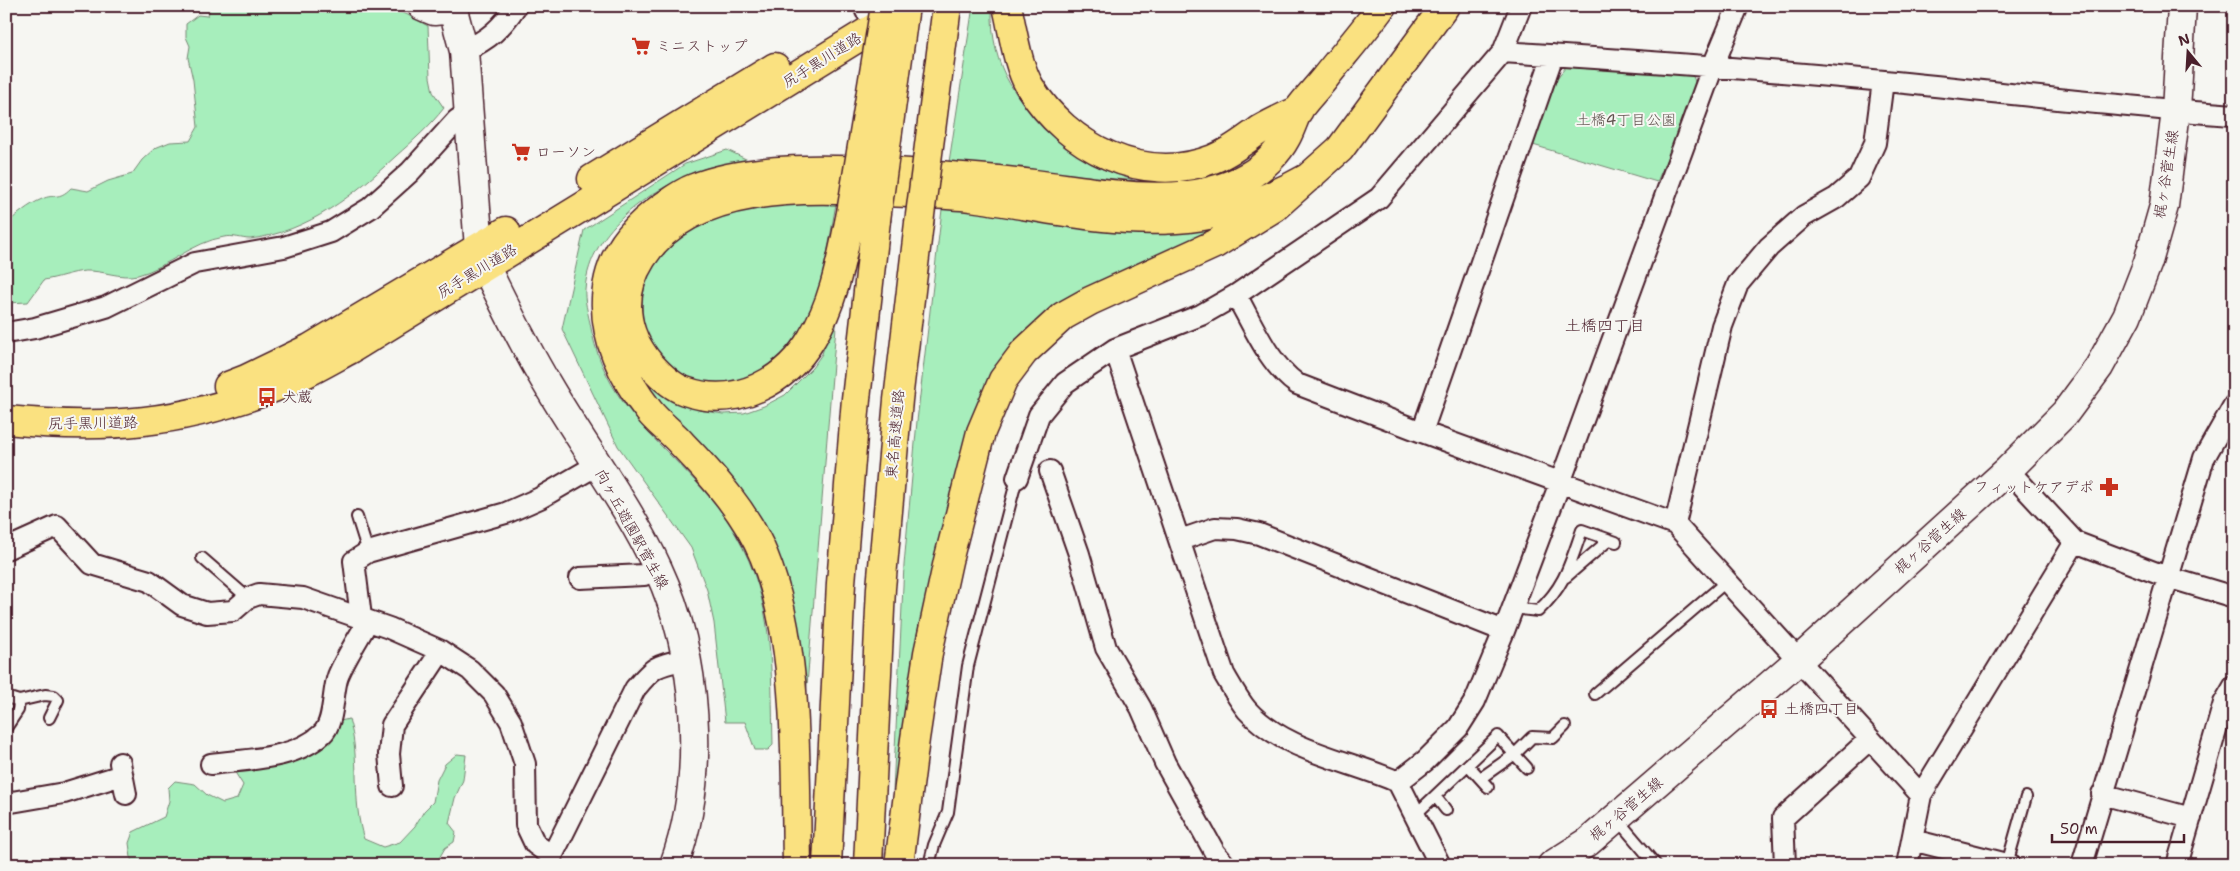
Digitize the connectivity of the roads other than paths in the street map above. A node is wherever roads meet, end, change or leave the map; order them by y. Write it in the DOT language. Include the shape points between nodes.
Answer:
graph roads {
  1 [pos="422,6"];
  2 [pos="516,6"];
  3 [pos="905,6"];
  4 [pos="909,6"];
  5 [pos="947,6"];
  6 [pos="1007,6"];
  7 [pos="1382,6"];
  8 [pos="1445,6"];
  9 [pos="1521,6"];
  10 [pos="1738,6"];
  11 [pos="2182,6"];
  12 [pos="453,7"];
  13 [pos="873,7"];
  14 [pos="464,51"];
  15 [pos="1503,52"];
  16 [pos="1553,55"];
  17 [pos="1713,66"];
  18 [pos="1883,81"];
  19 [pos="1299,110"];
  20 [pos="2176,111"];
  21 [pos="469,112"];
  22 [pos="2234,115"];
  23 [pos="1311,176"];
  24 [pos="482,257"];
  25 [pos="1236,295"];
  26 [pos="6,333"];
  27 [pos="1115,349"];
  28 [pos="6,401"];
  29 [pos="2234,405"];
  30 [pos="6,420"];
  31 [pos="1422,432"];
  32 [pos="597,465"];
  33 [pos="2008,470"];
  34 [pos="1050,471"];
  35 [pos="1017,478"];
  36 [pos="1560,483"];
  37 [pos="357,517"];
  38 [pos="1675,524"];
  39 [pos="1180,540"];
  40 [pos="2075,542"];
  41 [pos="6,549"];
  42 [pos="368,552"];
  43 [pos="202,558"];
  44 [pos="658,568"];
  45 [pos="2167,577"];
  46 [pos="580,578"];
  47 [pos="1566,578"];
  48 [pos="1727,581"];
  49 [pos="2234,597"];
  50 [pos="248,598"];
  51 [pos="1513,608"];
  52 [pos="364,619"];
  53 [pos="1504,631"];
  54 [pos="441,651"];
  55 [pos="686,659"];
  56 [pos="1799,660"];
  57 [pos="2234,686"];
  58 [pos="1595,694"];
  59 [pos="6,697"];
  60 [pos="19,701"];
  61 [pos="49,718"];
  62 [pos="1565,726"];
  63 [pos="6,728"];
  64 [pos="1870,739"];
  65 [pos="1515,754"];
  66 [pos="211,764"];
  67 [pos="1468,765"];
  68 [pos="1527,768"];
  69 [pos="1481,778"];
  70 [pos="1398,782"];
  71 [pos="392,786"];
  72 [pos="1488,787"];
  73 [pos="126,794"];
  74 [pos="1921,794"];
  75 [pos="2102,794"];
  76 [pos="1435,796"];
  77 [pos="2026,797"];
  78 [pos="6,803"];
  79 [pos="1446,810"];
  80 [pos="1416,814"];
  81 [pos="1617,818"];
  82 [pos="2191,818"];
  83 [pos="1912,840"];
  84 [pos="551,860"];
  85 [pos="2009,864"];
  86 [pos="674,865"];
  87 [pos="798,865"];
  88 [pos="827,865"];
  89 [pos="868,865"];
  90 [pos="899,865"];
  91 [pos="929,865"];
  92 [pos="1225,865"];
  93 [pos="1440,865"];
  94 [pos="1552,865"];
  95 [pos="1656,865"];
  96 [pos="1785,865"];
  97 [pos="1907,865"];
  98 [pos="2082,865"];
  99 [pos="2177,865"];
  1 -- 12 [label="street" via="434,11"];
  2 -- 14 [label="street" via="504,26"];
  3 -- 88 [label="main road, bridge" via="856,398 841,583"];
  4 -- 24 [label="main road, 尻手黒川道路"];
  5 -- 89 [label="main road, 東名高速道路, bridge" via="898,400 881,588"];
  6 -- 19 [label="main road" via="1029,85 1048,111 1068,132 1102,153 1128,163 1154,168 1182,168 1213,159"];
  7 -- 19 [label="main road"];
  8 -- 23 [label="main road" via="1340,149"];
  9 -- 15 [label="street"];
  10 -- 17 [label="street"];
  11 -- 20 [label="street, 梶ヶ谷菅生線"];
  12 -- 14 [label="street"];
  13 -- 23 [label="main road, bridge" via="850,213 839,270 826,311 797,360 780,376 755,390 730,397 682,391 658,374 637,349 628,322 627,294 635,268 650,245 674,223 713,205 781,191 829,189 967,197 1115,218 1172,220 1246,206"];
  13 -- 24 [label="main road, 尻手黒川道路"];
  14 -- 21 [label="street"];
  15 -- 16 [label="street"];
  15 -- 25 [label="street" via="1379,198"];
  16 -- 17 [label="street"];
  16 -- 31 [label="street"];
  17 -- 18 [label="street"];
  17 -- 36 [label="street"];
  18 -- 20 [label="street"];
  18 -- 38 [label="street" via="1875,144 1859,178 1836,198 1804,216 1769,246 1738,284 1722,326"];
  19 -- 87 [label="main road" via="1284,142 1249,176 1226,186 1192,194 1151,197 968,176 834,169 778,171 727,178 693,188 638,225 619,253 607,279 605,310 621,370 651,413 712,476 747,522 765,557 779,606 790,672"];
  20 -- 22 [label="street"];
  20 -- 33 [label="street, 梶ヶ谷菅生線" via="2164,206 2148,262 2127,316 2099,367 2066,413"];
  21 -- 24 [label="street"];
  21 -- 26 [label="street" via="457,120 410,172 370,208 331,232 284,248 195,264 106,307"];
  23 -- 90 [label="main road" via="1275,207 1215,244 1063,316 1024,352 1003,380 981,432 928,653"];
  24 -- 28 [label="main road, 尻手黒川道路" via="310,348 246,379 200,395 116,407 61,407"];
  24 -- 30 [label="main road, 尻手黒川道路" via="343,353 278,387 207,411 172,418 105,426 58,426"];
  24 -- 32 [label="street, 向ヶ丘遊園駅菅生線" via="547,384"];
  25 -- 27 [label="street" via="1201,315"];
  25 -- 31 [label="street" via="1284,376 1297,384"];
  27 -- 35 [label="street" via="1065,383 1039,415"];
  27 -- 39 [label="street"];
  29 -- 45 [label="street" via="2204,458"];
  31 -- 36 [label="street"];
  32 -- 42 [label="street" via="540,498 506,513"];
  32 -- 44 [label="street, 向ヶ丘遊園駅菅生線"];
  33 -- 40 [label="street"];
  33 -- 56 [label="street, 梶ヶ谷菅生線"];
  34 -- 92 [label="street" via="1079,554 1106,648 1141,708 1165,763 1215,853"];
  35 -- 91 [label="lane" via="968,666 948,812"];
  36 -- 38 [label="street"];
  36 -- 51 [label="street"];
  37 -- 42 [label="lane"];
  38 -- 48 [label="street"];
  39 -- 53 [label="street" via="1215,528 1259,534"];
  39 -- 70 [label="street" via="1224,674 1246,709 1271,731 1303,747"];
  40 -- 45 [label="street"];
  40 -- 74 [label="street"];
  41 -- 50 [label="street" via="57,526 92,564 149,581 182,605 207,613 233,611"];
  42 -- 52 [label="street" via="354,561"];
  43 -- 50 [label="lane"];
  44 -- 46 [label="street" via="644,575"];
  44 -- 55 [label="street, 向ヶ丘遊園駅菅生線" via="678,620"];
  45 -- 49 [label="street"];
  45 -- 75 [label="street"];
  47 -- 47 [label="lane" via="1612,541 1582,530"];
  47 -- 51 [label="lane" via="1552,599 1538,611"];
  48 -- 56 [label="street"];
  48 -- 58 [label="lane"];
  50 -- 52 [label="street" via="259,594 302,598"];
  51 -- 53 [label="street"];
  52 -- 54 [label="street"];
  52 -- 66 [label="street" via="338,676 331,713 323,733 302,747 278,755"];
  53 -- 70 [label="street" via="1474,701 1458,728"];
  54 -- 71 [label="street" via="392,725 389,754"];
  54 -- 84 [label="street" via="470,670 494,694 511,722 525,764 526,825 535,844"];
  55 -- 84 [label="street" via="650,670 634,689"];
  55 -- 86 [label="street, 向ヶ丘遊園駅菅生線" via="692,701 692,782 682,840"];
  56 -- 64 [label="street"];
  56 -- 81 [label="street, 梶ヶ谷菅生線"];
  57 -- 82 [label="street" via="2224,703"];
  59 -- 60 [label="lane"];
  60 -- 61 [label="lane" via="54,696 58,704"];
  60 -- 63 [label="lane" via="18,710"];
  62 -- 65 [label="lane" via="1553,738 1532,737"];
  64 -- 74 [label="street"];
  64 -- 96 [label="street" via="1783,818"];
  65 -- 67 [label="lane" via="1498,736"];
  65 -- 68 [label="lane"];
  65 -- 69 [label="lane"];
  67 -- 69 [label="lane"];
  67 -- 76 [label="lane"];
  69 -- 72 [label="lane"];
  70 -- 80 [label="street"];
  73 -- 78 [label="street" via="121,768 64,794"];
  74 -- 83 [label="street"];
  75 -- 82 [label="street"];
  75 -- 98 [label="street"];
  76 -- 79 [label="lane"];
  76 -- 80 [label="lane"];
  77 -- 85 [label="lane"];
  80 -- 93 [label="street"];
  81 -- 94 [label="street, 梶ヶ谷菅生線"];
  81 -- 95 [label="lane"];
  82 -- 99 [label="street"];
  83 -- 85 [label="street"];
  83 -- 97 [label="street"];
}
